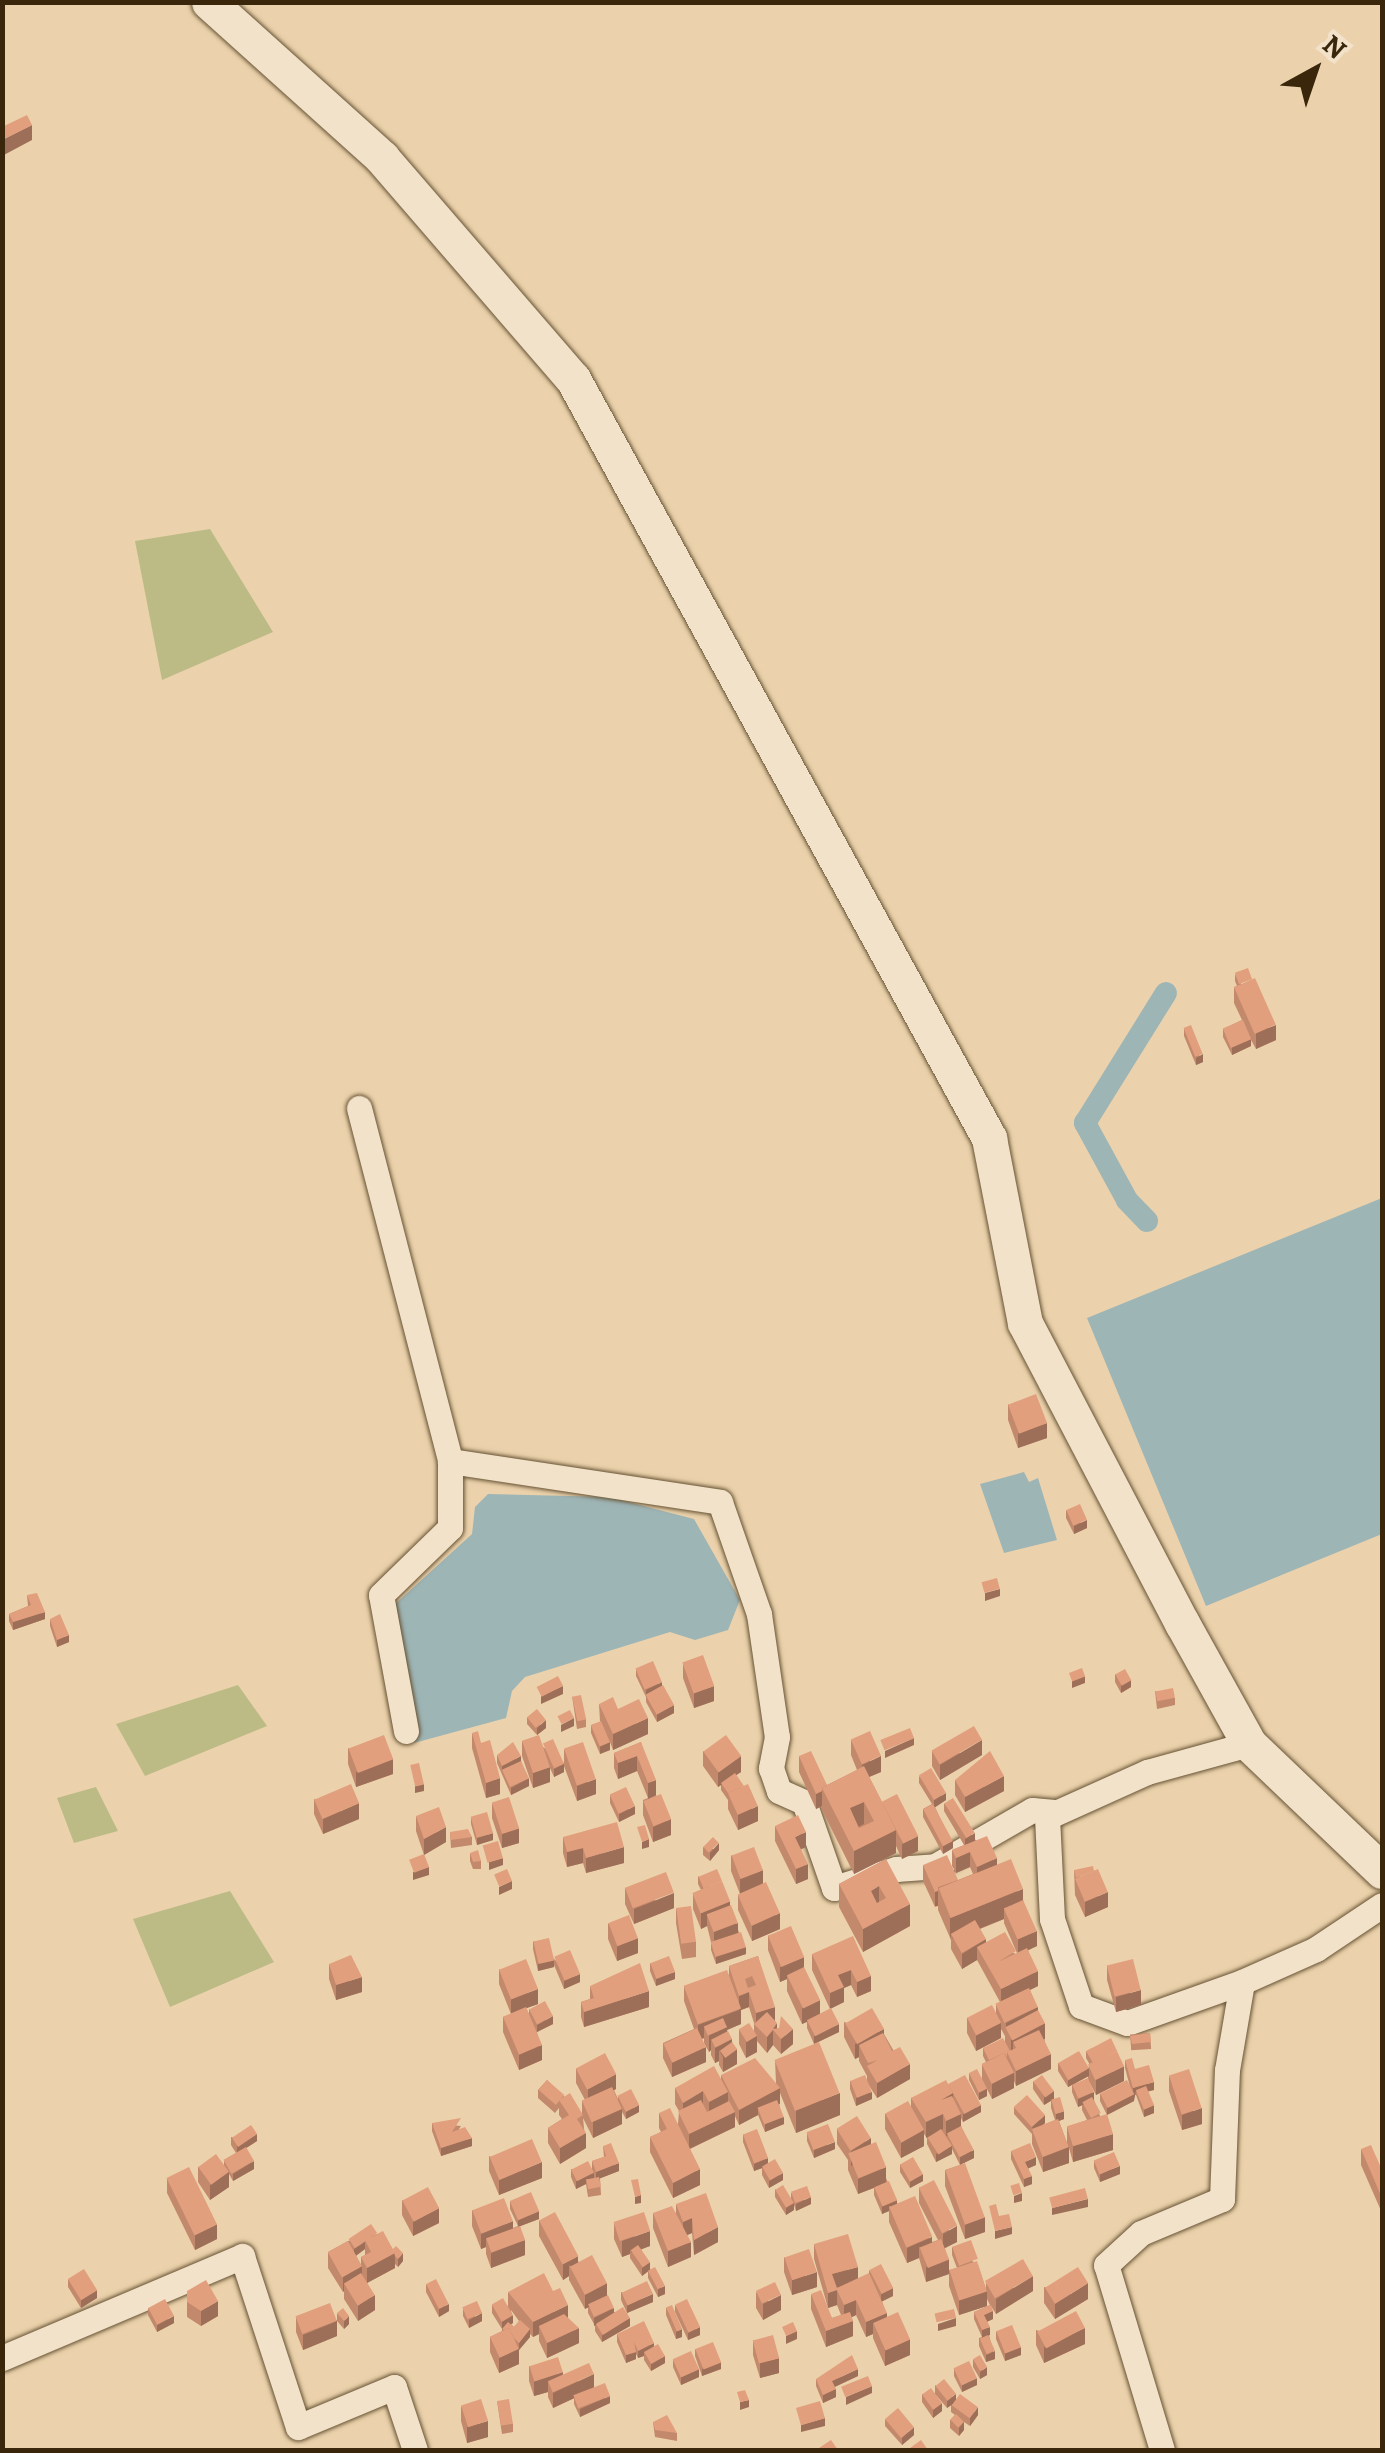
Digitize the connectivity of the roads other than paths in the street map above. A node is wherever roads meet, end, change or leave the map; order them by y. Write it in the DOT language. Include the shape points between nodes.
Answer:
graph roads {
  1 [pos="210,2"];
  2 [pos="359,1108"];
  3 [pos="450,1461"];
  4 [pos="406,1730"];
  5 [pos="1249,1744"];
  6 [pos="1057,1812"];
  7 [pos="1382,1871"];
  8 [pos="1382,1905"];
  9 [pos="1242,1982"];
  10 [pos="2,2358"];
  11 [pos="416,2450"];
  12 [pos="1162,2450"];
  1 -- 5 [label="street" via="382,158 573,379 989,1138 1025,1323"];
  2 -- 3 [label="street"];
  3 -- 4 [label="street" via="450,1528 381,1595"];
  3 -- 6 [label="street" via="720,1502 759,1614 776,1737 770,1768 779,1791 804,1802 834,1888 896,1869 935,1866 1032,1810"];
  5 -- 6 [label="street" via="1147,1772"];
  5 -- 7 [label="street"];
  6 -- 9 [label="street" via="1047,1817 1052,1919 1081,2006 1127,2023"];
  8 -- 9 [label="street" via="1316,1950"];
  9 -- 12 [label="street" via="1227,2070 1222,2199 1141,2234 1106,2265"];
  10 -- 11 [label="street" via="242,2256 298,2428 394,2388"];
}
